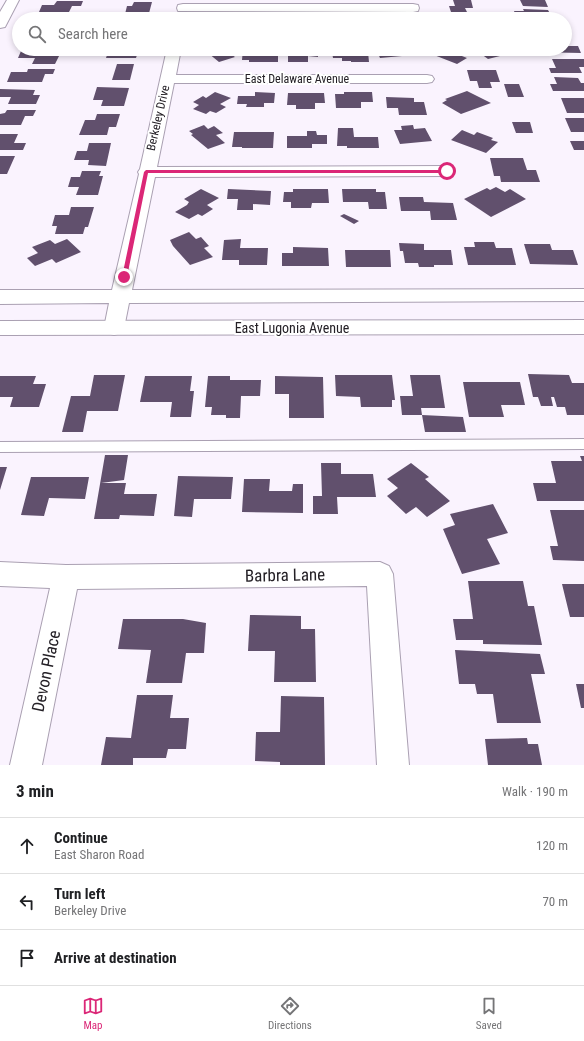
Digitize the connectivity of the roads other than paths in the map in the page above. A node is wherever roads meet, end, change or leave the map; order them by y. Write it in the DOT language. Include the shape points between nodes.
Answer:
graph roads {
  1 [pos="13,0"];
  2 [pos="413,8"];
  3 [pos="182,9"];
  4 [pos="0,24"];
  5 [pos="172,56"];
  6 [pos="167,79"];
  7 [pos="427,79"];
  8 [pos="447,171"];
  9 [pos="146,172"];
  10 [pos="584,295"];
  11 [pos="120,296"];
  12 [pos="0,297"];
  13 [pos="584,327"];
  14 [pos="0,328"];
  15 [pos="114,328"];
  16 [pos="584,444"];
  17 [pos="0,447"];
  18 [pos="0,574"];
  19 [pos="66,578"];
  20 [pos="26,765"];
  21 [pos="394,765"];
  1 -- 4 [label="street"];
  2 -- 3 [label="street"];
  5 -- 6 [label="street, Berkeley Drive"];
  6 -- 7 [label="street, East Delaware Avenue"];
  6 -- 9 [label="street, Berkeley Drive"];
  8 -- 9 [label="street"];
  9 -- 11 [label="street, Berkeley Drive"];
  10 -- 11 [label="street"];
  11 -- 12 [label="street"];
  11 -- 15 [label="street, Berkeley Drive"];
  13 -- 15 [label="street, East Lugonia Avenue"];
  14 -- 15 [label="street, East Lugonia Avenue"];
  16 -- 17 [label="lane"];
  18 -- 19 [label="street, Barbra Lane"];
  19 -- 20 [label="street, Devon Place"];
  19 -- 21 [label="street, Barbra Lane" via="380,574"];
}
